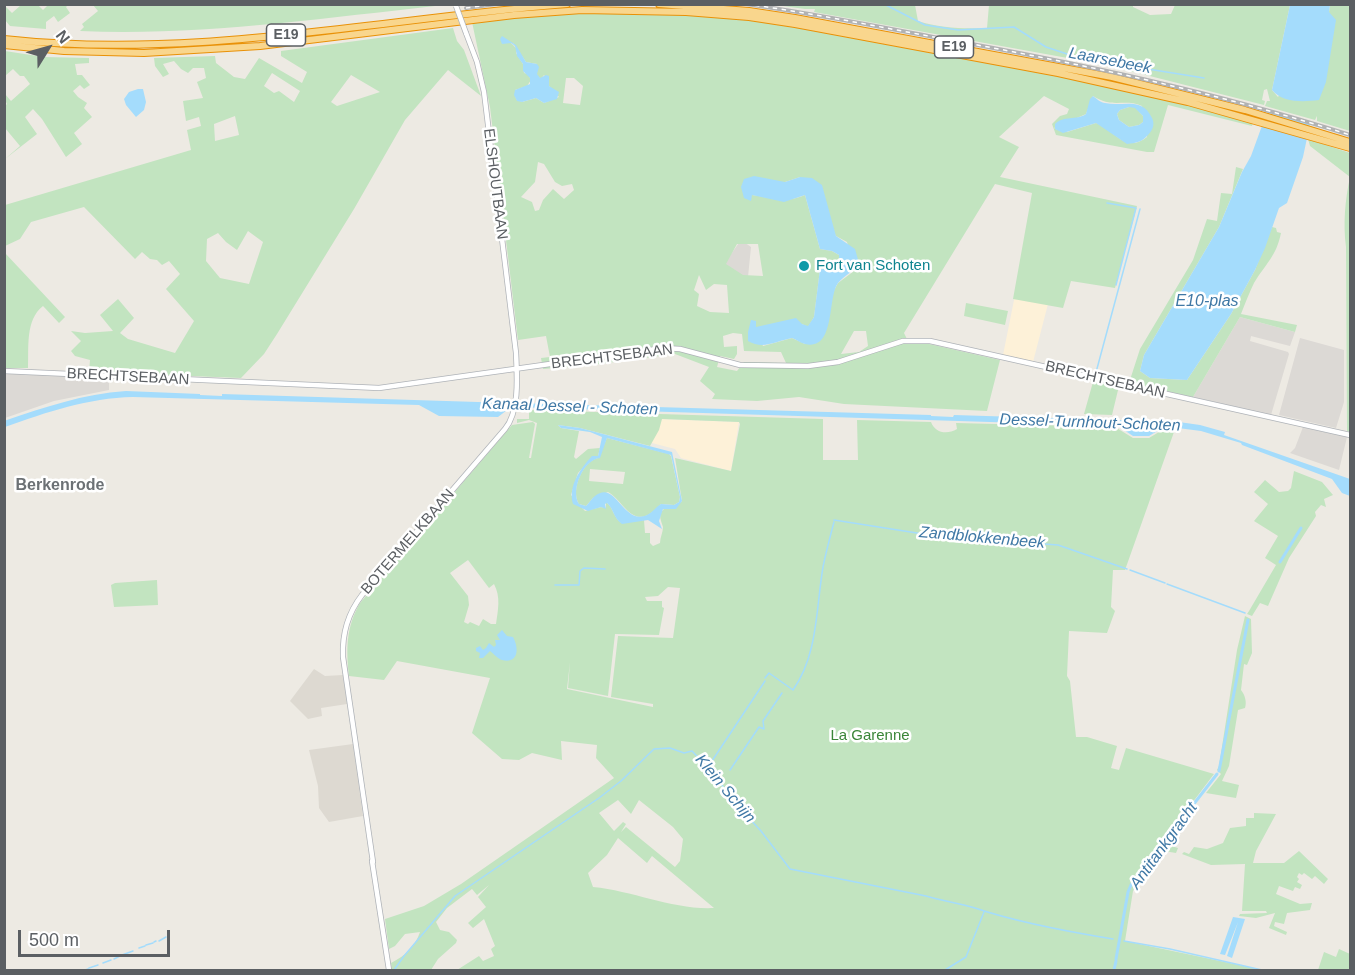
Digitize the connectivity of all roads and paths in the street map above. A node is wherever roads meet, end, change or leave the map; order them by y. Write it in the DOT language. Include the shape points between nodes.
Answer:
graph roads {
  1 [pos="567,4"];
  2 [pos="659,4"];
  3 [pos="456,5"];
  4 [pos="4,39"];
  5 [pos="4,45"];
  6 [pos="1245,113"];
  7 [pos="1319,135"];
  8 [pos="1350,142"];
  9 [pos="1350,148"];
  10 [pos="517,368"];
  11 [pos="4,371"];
  12 [pos="1350,435"];
  13 [pos="388,970"];
  1 -- 4 [label="highway, E19" via="198,43 98,46"];
  2 -- 6 [label="highway, E19" via="749,10 853,28 1112,77"];
  3 -- 10 [label="main road, ELSHOUTBAAN, bridge" via="484,92"];
  5 -- 6 [label="highway, E19" via="144,53 260,46 536,13 686,12 749,17 919,46"];
  6 -- 7 [label="highway, E19"];
  7 -- 8 [label="highway, E19"];
  7 -- 9 [label="highway, E19"];
  10 -- 11 [label="main road, BRECHTSEBAAN" via="379,388"];
  10 -- 12 [label="main road, BRECHTSEBAAN" via="664,348 740,365 819,365 903,341 926,341"];
  10 -- 13 [label="main road, BOTERMELKBAAN" via="513,417 362,594 344,635 343,657"];
}
